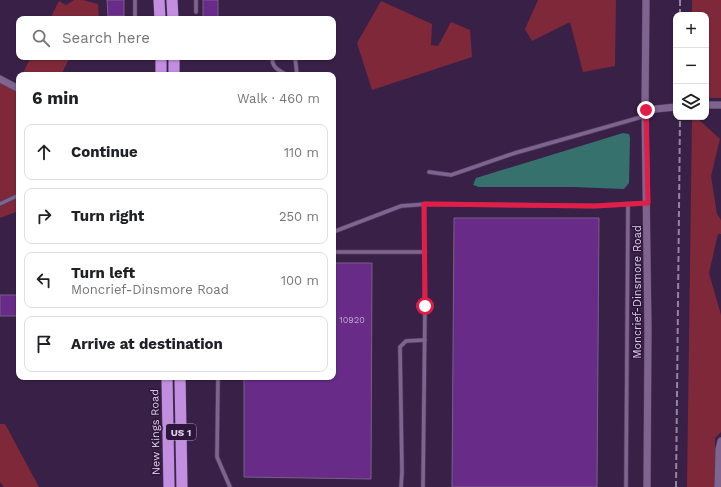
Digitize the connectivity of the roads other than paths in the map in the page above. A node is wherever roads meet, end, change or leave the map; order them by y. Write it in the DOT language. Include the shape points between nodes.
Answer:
graph roads {
  1 [pos="135,0"];
  2 [pos="159,0"];
  3 [pos="172,0"];
  4 [pos="196,0"];
  5 [pos="646,0"];
  6 [pos="196,12"];
  7 [pos="135,16"];
  8 [pos="160,16"];
  9 [pos="173,16"];
  10 [pos="160,60"];
  11 [pos="174,60"];
  12 [pos="272,60"];
  13 [pos="295,60"];
  14 [pos="161,72"];
  15 [pos="174,72"];
  16 [pos="282,72"];
  17 [pos="297,72"];
  18 [pos="0,79"];
  19 [pos="16,87"];
  20 [pos="709,105"];
  21 [pos="721,105"];
  22 [pos="673,108"];
  23 [pos="646,113"];
  24 [pos="429,172"];
  25 [pos="16,196"];
  26 [pos="648,203"];
  27 [pos="0,204"];
  28 [pos="424,204"];
  29 [pos="628,204"];
  30 [pos="336,231"];
  31 [pos="336,252"];
  32 [pos="425,252"];
  33 [pos="425,340"];
  34 [pos="167,380"];
  35 [pos="180,380"];
  36 [pos="218,380"];
  37 [pos="721,441"];
  38 [pos="169,487"];
  39 [pos="182,487"];
  40 [pos="230,487"];
  41 [pos="401,487"];
  42 [pos="423,487"];
  43 [pos="626,487"];
  44 [pos="647,487"];
  45 [pos="718,487"];
  1 -- 7 [label="lane"];
  2 -- 8 [label="highway"];
  3 -- 9 [label="highway"];
  4 -- 6 [label="lane"];
  5 -- 23 [label="street, Moncrief-Dinsmore Road"];
  10 -- 14 [label="highway"];
  11 -- 15 [label="highway"];
  12 -- 16 [label="lane" via="274,67"];
  13 -- 17 [label="lane"];
  18 -- 19 [label="street"];
  20 -- 21 [label="street"];
  22 -- 23 [label="street"];
  23 -- 24 [label="lane" via="451,175"];
  23 -- 26 [label="street, Moncrief-Dinsmore Road"];
  25 -- 27 [label="lane"];
  26 -- 29 [label="lane"];
  26 -- 44 [label="street, Moncrief-Dinsmore Road"];
  28 -- 29 [label="lane"];
  28 -- 30 [label="lane" via="401,206"];
  28 -- 32 [label="lane"];
  29 -- 43 [label="lane"];
  31 -- 32 [label="lane"];
  32 -- 33 [label="lane"];
  33 -- 41 [label="lane" via="406,341 400,347"];
  33 -- 42 [label="lane"];
  34 -- 38 [label="highway, New Kings Road / US 1"];
  35 -- 39 [label="highway, US 1"];
  36 -- 40 [label="lane" via="217,457"];
  37 -- 45 [label="street"];
}
